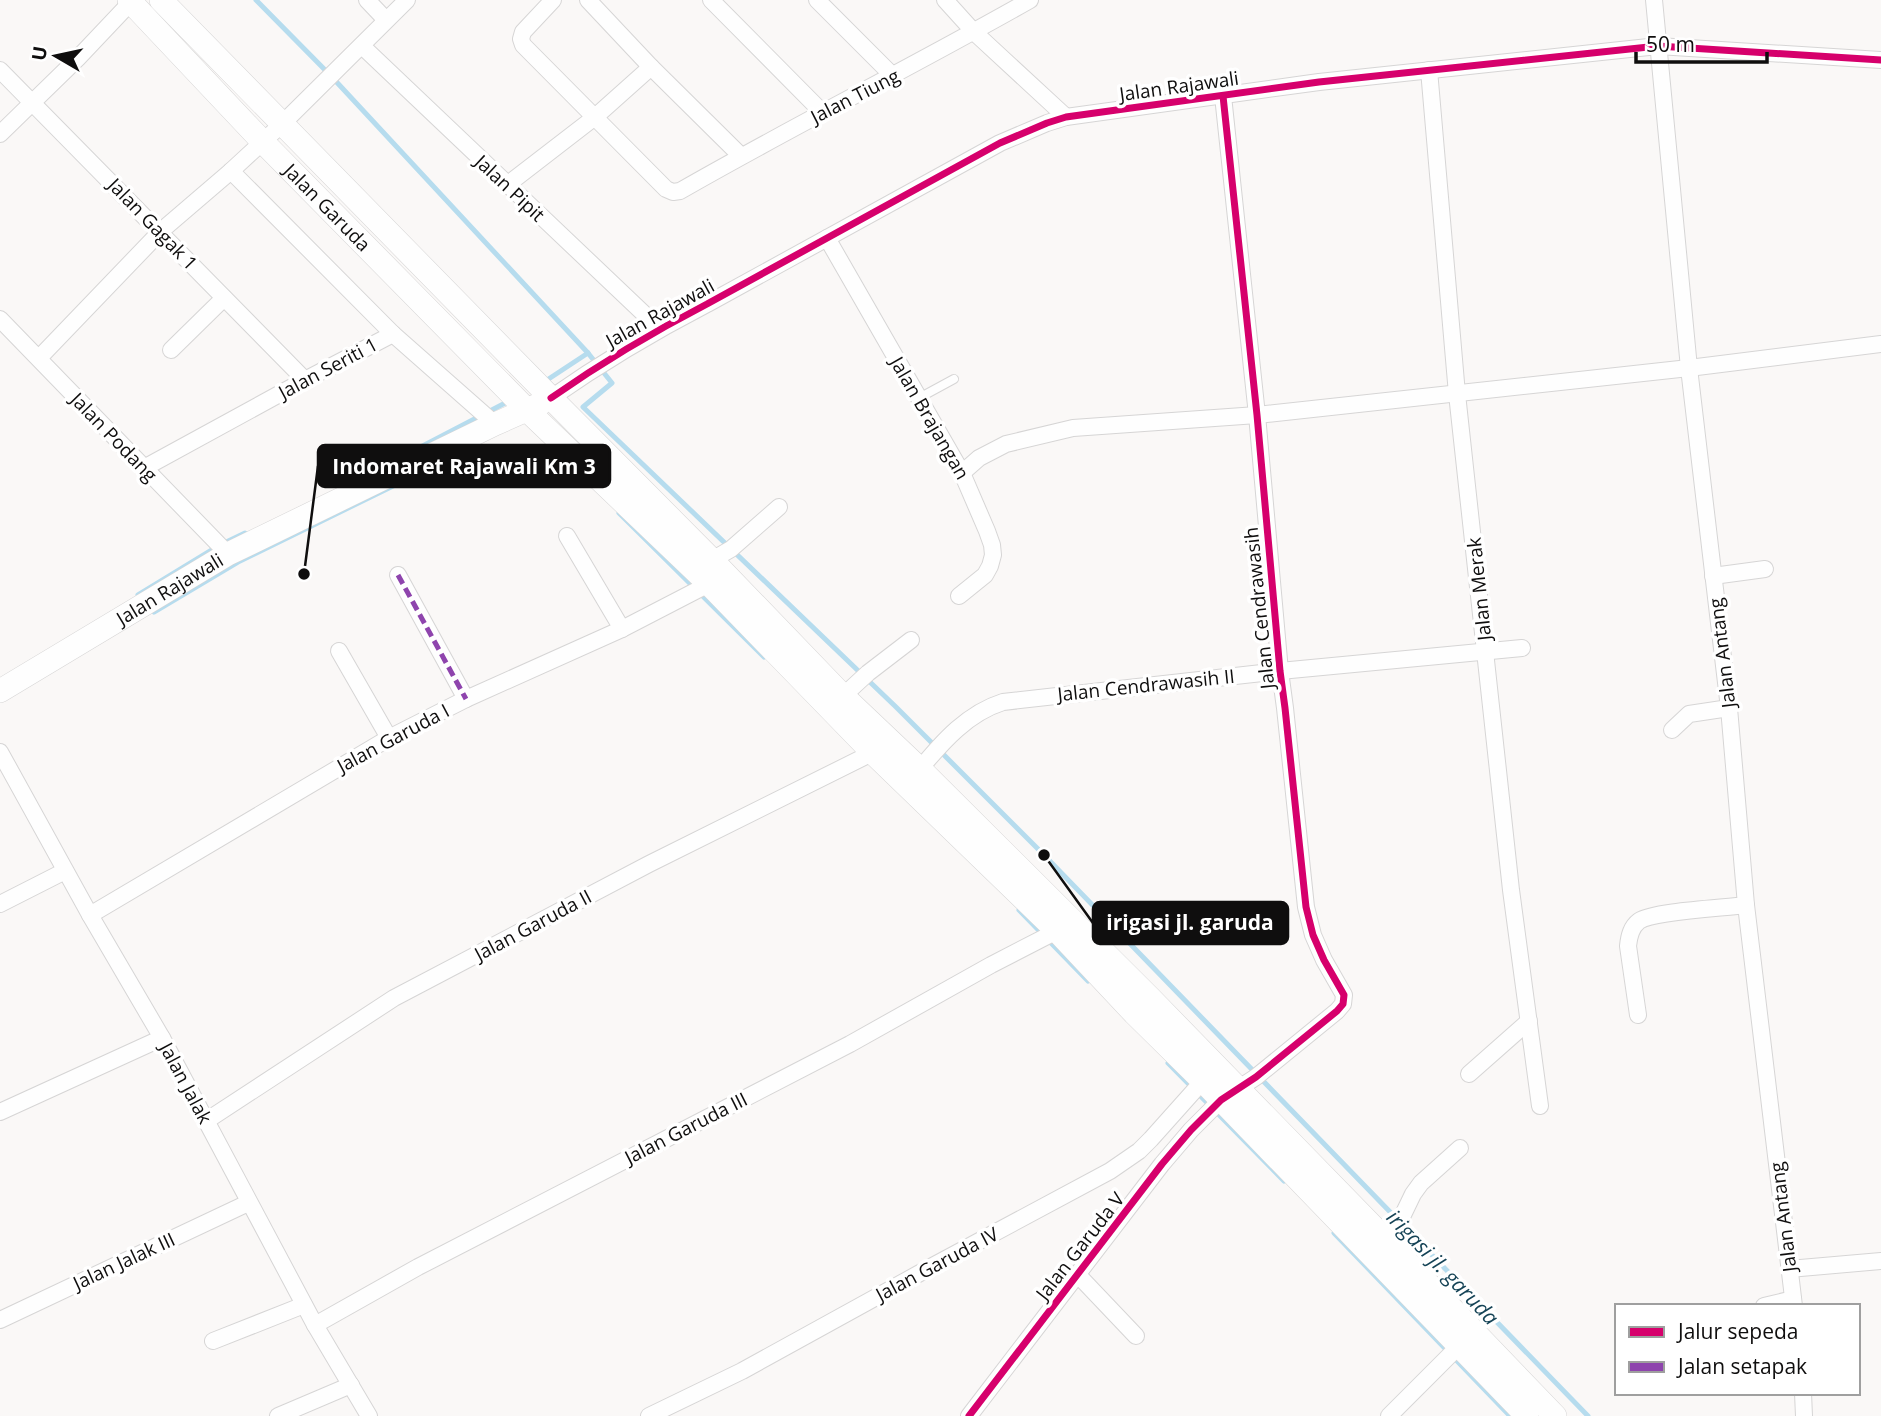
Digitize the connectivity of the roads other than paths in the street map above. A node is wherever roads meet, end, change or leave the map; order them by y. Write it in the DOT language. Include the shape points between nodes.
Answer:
graph roads {
  1 [pos="162,0"];
  2 [pos="367,0"];
  3 [pos="407,0"];
  4 [pos="553,0"];
  5 [pos="588,0"];
  6 [pos="711,0"];
  7 [pos="817,0"];
  8 [pos="945,0"];
  9 [pos="1030,0"];
  10 [pos="1654,0"];
  11 [pos="130,1"];
  12 [pos="386,20"];
  13 [pos="974,32"];
  14 [pos="362,46"];
  15 [pos="1658,46"];
  16 [pos="1881,60"];
  17 [pos="651,67"];
  18 [pos="0,70"];
  19 [pos="1429,71"];
  20 [pos="893,76"];
  21 [pos="1223,96"];
  22 [pos="33,102"];
  23 [pos="822,112"];
  24 [pos="595,117"];
  25 [pos="1066,117"];
  26 [pos="282,124"];
  27 [pos="0,134"];
  28 [pos="262,141"];
  29 [pos="741,156"];
  30 [pos="231,171"];
  31 [pos="507,185"];
  32 [pos="160,231"];
  33 [pos="827,238"];
  34 [pos="224,298"];
  35 [pos="0,320"];
  36 [pos="660,329"];
  37 [pos="393,334"];
  38 [pos="1881,344"];
  39 [pos="172,350"];
  40 [pos="39,358"];
  41 [pos="1689,368"];
  42 [pos="954,379"];
  43 [pos="304,380"];
  44 [pos="1457,394"];
  45 [pos="551,398"];
  46 [pos="919,398"];
  47 [pos="528,411"];
  48 [pos="1257,415"];
  49 [pos="495,424"];
  50 [pos="144,468"];
  51 [pos="962,473"];
  52 [pos="779,506"];
  53 [pos="566,536"];
  54 [pos="727,551"];
  55 [pos="228,554"];
  56 [pos="1765,569"];
  57 [pos="398,575"];
  58 [pos="1713,576"];
  59 [pos="709,584"];
  60 [pos="959,596"];
  61 [pos="622,629"];
  62 [pos="911,640"];
  63 [pos="1522,648"];
  64 [pos="339,651"];
  65 [pos="1486,651"];
  66 [pos="1280,671"];
  67 [pos="0,691"];
  68 [pos="843,696"];
  69 [pos="466,699"];
  70 [pos="1729,708"];
  71 [pos="1672,730"];
  72 [pos="389,738"];
  73 [pos="882,747"];
  74 [pos="0,752"];
  75 [pos="920,769"];
  76 [pos="65,871"];
  77 [pos="0,904"];
  78 [pos="1746,905"];
  79 [pos="90,915"];
  80 [pos="1057,931"];
  81 [pos="1142,1006"];
  82 [pos="1638,1015"];
  83 [pos="1528,1021"];
  84 [pos="162,1038"];
  85 [pos="1209,1074"];
  86 [pos="1469,1074"];
  87 [pos="1244,1084"];
  88 [pos="1540,1106"];
  89 [pos="0,1112"];
  90 [pos="206,1121"];
  91 [pos="1460,1148"];
  92 [pos="248,1202"];
  93 [pos="1383,1237"];
  94 [pos="1881,1261"];
  95 [pos="1789,1269"];
  96 [pos="1078,1275"];
  97 [pos="1794,1302"];
  98 [pos="304,1305"];
  99 [pos="0,1320"];
  100 [pos="315,1325"];
  101 [pos="1136,1336"];
  102 [pos="1466,1339"];
  103 [pos="213,1341"];
  104 [pos="351,1385"];
  105 [pos="1803,1395"];
  106 [pos="278,1416"];
  107 [pos="369,1416"];
  108 [pos="649,1416"];
  109 [pos="969,1416"];
  110 [pos="1389,1416"];
  111 [pos="1527,1416"];
  112 [pos="1555,1416"];
  113 [pos="1804,1416"];
  1 -- 26 [label="main road, Jalan Garuda"];
  2 -- 12 [label="street"];
  3 -- 12 [label="street"];
  4 -- 24 [label="street" via="523,32 523,45"];
  5 -- 17 [label="street"];
  6 -- 23 [label="street"];
  7 -- 20 [label="street"];
  8 -- 13 [label="street"];
  9 -- 13 [label="street, Jalan Tiung"];
  10 -- 15 [label="street, Jalan Antang"];
  11 -- 22 [label="street"];
  11 -- 28 [label="main road, Jalan Garuda"];
  12 -- 14 [label="street"];
  13 -- 20 [label="street, Jalan Tiung"];
  13 -- 25 [label="street"];
  14 -- 26 [label="street"];
  14 -- 31 [label="street, Jalan Pipit"];
  15 -- 16 [label="street, Jalan Rajawali"];
  15 -- 19 [label="street, Jalan Rajawali"];
  15 -- 41 [label="street, Jalan Antang"];
  17 -- 24 [label="street"];
  17 -- 29 [label="street"];
  18 -- 22 [label="street, Jalan Gagak 1"];
  19 -- 21 [label="street, Jalan Rajawali"];
  19 -- 44 [label="street, Jalan Merak"];
  20 -- 23 [label="street, Jalan Tiung"];
  21 -- 25 [label="street, Jalan Rajawali"];
  21 -- 48 [label="street, Jalan Cendrawasih"];
  22 -- 27 [label="street"];
  22 -- 32 [label="street, Jalan Gagak 1"];
  23 -- 29 [label="street, Jalan Tiung"];
  24 -- 29 [label="street, Jalan Tiung" via="668,190 680,191"];
  24 -- 31 [label="street"];
  25 -- 33 [label="street, Jalan Rajawali" via="1000,143"];
  26 -- 28 [label="street"];
  26 -- 45 [label="main road, Jalan Garuda"];
  28 -- 30 [label="street"];
  28 -- 47 [label="main road, Jalan Garuda"];
  30 -- 32 [label="street"];
  30 -- 37 [label="street"];
  31 -- 36 [label="street, Jalan Pipit"];
  32 -- 34 [label="street, Jalan Gagak 1"];
  32 -- 40 [label="street"];
  33 -- 36 [label="street, Jalan Rajawali"];
  33 -- 46 [label="street, Jalan Brajangan"];
  34 -- 39 [label="street"];
  34 -- 43 [label="street, Jalan Gagak 1"];
  35 -- 40 [label="street, Jalan Podang"];
  36 -- 45 [label="street, Jalan Rajawali"];
  37 -- 43 [label="street, Jalan Seriti 1"];
  37 -- 49 [label="street, Jalan Seriti 1"];
  38 -- 41 [label="street"];
  40 -- 50 [label="street, Jalan Podang"];
  41 -- 44 [label="street"];
  41 -- 58 [label="street, Jalan Antang"];
  42 -- 46 [label="lane"];
  43 -- 50 [label="street, Jalan Seriti 1"];
  44 -- 48 [label="street"];
  44 -- 65 [label="street, Jalan Merak"];
  45 -- 47 [label="main road, Jalan Rajawali"];
  45 -- 54 [label="main road, Jalan Garuda"];
  46 -- 51 [label="street, Jalan Brajangan"];
  47 -- 49 [label="main road, Jalan Rajawali"];
  47 -- 59 [label="main road, Jalan Garuda"];
  48 -- 51 [label="street" via="1073,428 1006,444"];
  48 -- 66 [label="street, Jalan Cendrawasih"];
  49 -- 55 [label="main road, Jalan Rajawali"];
  50 -- 55 [label="street, Jalan Podang"];
  51 -- 60 [label="street, Jalan Brajangan" via="993,555 985,575"];
  52 -- 54 [label="street"];
  53 -- 61 [label="street"];
  54 -- 68 [label="main road, Jalan Garuda"];
  55 -- 67 [label="main road, Jalan Rajawali"];
  56 -- 58 [label="street"];
  57 -- 69 [label="street"];
  58 -- 70 [label="street, Jalan Antang"];
  59 -- 61 [label="street, Jalan Garuda I"];
  59 -- 73 [label="main road, Jalan Garuda"];
  61 -- 69 [label="street, Jalan Garuda I"];
  62 -- 68 [label="street"];
  63 -- 65 [label="street, Jalan Cendrawasih II"];
  64 -- 72 [label="street"];
  65 -- 66 [label="street, Jalan Cendrawasih II"];
  65 -- 83 [label="street, Jalan Merak"];
  66 -- 75 [label="street, Jalan Cendrawasih II" via="1003,702 961,725"];
  66 -- 87 [label="street, Jalan Cendrawasih" via="1306,907 1313,935 1344,999 1337,1011"];
  68 -- 73 [label="main road, Jalan Garuda"];
  69 -- 72 [label="street, Jalan Garuda I"];
  70 -- 71 [label="street" via="1689,714"];
  70 -- 78 [label="street, Jalan Antang"];
  72 -- 79 [label="street, Jalan Garuda I"];
  73 -- 75 [label="main road"];
  73 -- 80 [label="main road"];
  73 -- 90 [label="street, Jalan Garuda II" via="394,998"];
  74 -- 76 [label="street, Jalan Jalak"];
  75 -- 81 [label="main road"];
  76 -- 77 [label="street"];
  76 -- 79 [label="street, Jalan Jalak"];
  78 -- 82 [label="street" via="1658,915 1638,922 1628,946"];
  78 -- 95 [label="street, Jalan Antang"];
  79 -- 84 [label="street, Jalan Jalak"];
  80 -- 81 [label="main road"];
  80 -- 100 [label="street, Jalan Garuda III"];
  81 -- 85 [label="main road"];
  83 -- 86 [label="street"];
  83 -- 88 [label="street, Jalan Merak"];
  84 -- 89 [label="street"];
  84 -- 90 [label="street, Jalan Jalak"];
  85 -- 87 [label="main road"];
  85 -- 108 [label="street, Jalan Garuda IV" via="1139,1151 1110,1171 742,1371"];
  87 -- 93 [label="main road"];
  87 -- 96 [label="street, Jalan Garuda V" via="1162,1164"];
  87 -- 102 [label="main road"];
  90 -- 92 [label="street, Jalan Jalak"];
  91 -- 93 [label="street" via="1421,1183 1402,1217"];
  92 -- 98 [label="street, Jalan Jalak"];
  92 -- 99 [label="street, Jalan Jalak III"];
  93 -- 102 [label="main road"];
  94 -- 95 [label="street"];
  95 -- 97 [label="street, Jalan Antang"];
  96 -- 101 [label="street"];
  96 -- 109 [label="street, Jalan Garuda V"];
  98 -- 100 [label="street, Jalan Jalak"];
  98 -- 103 [label="street"];
  100 -- 104 [label="street, Jalan Jalak"];
  102 -- 110 [label="street"];
  102 -- 111 [label="main road"];
  102 -- 112 [label="main road"];
  104 -- 106 [label="street"];
  104 -- 107 [label="street, Jalan Jalak"];
  105 -- 113 [label="street"];
}
